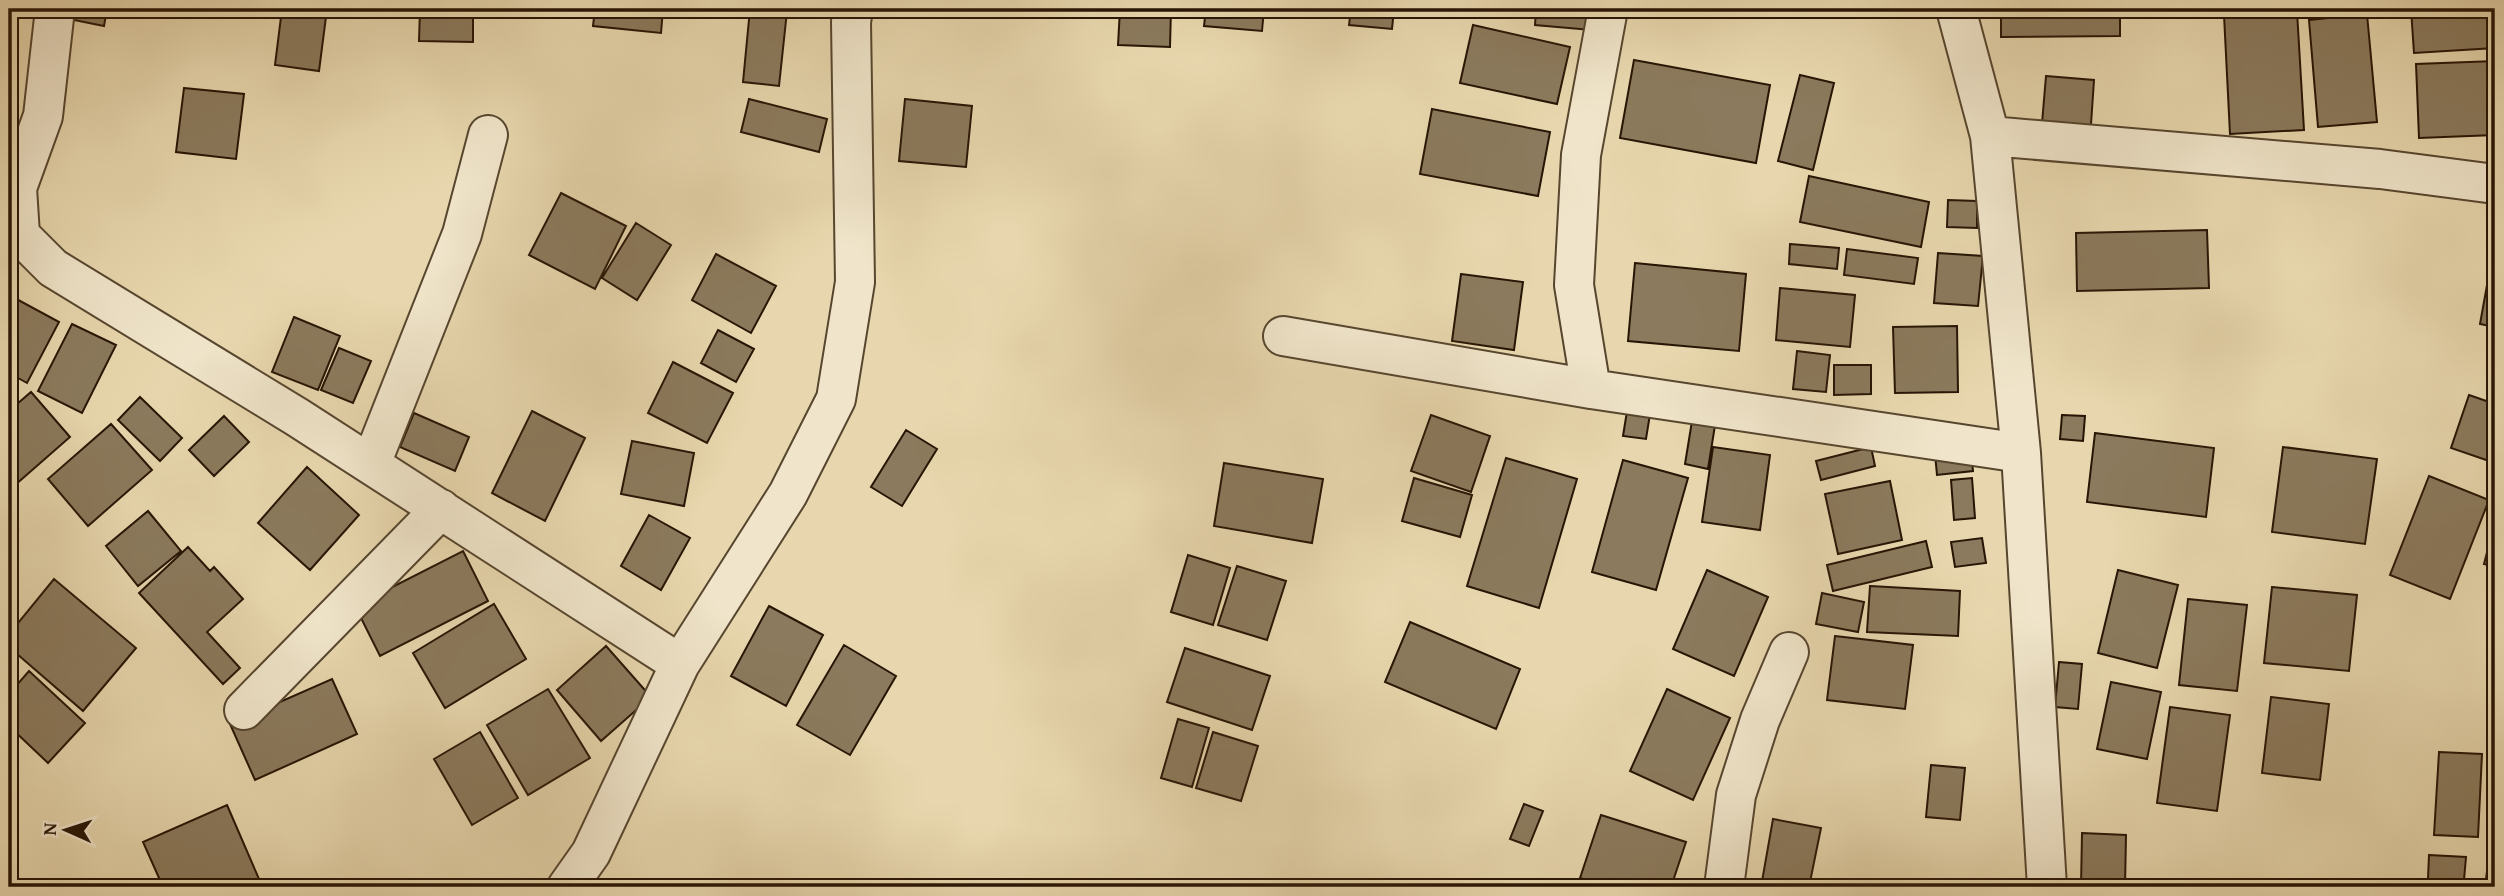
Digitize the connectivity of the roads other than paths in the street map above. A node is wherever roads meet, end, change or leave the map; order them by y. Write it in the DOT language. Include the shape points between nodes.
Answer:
graph roads {
  1 [pos="55,9"];
  2 [pos="853,9"];
  3 [pos="1608,9"];
  4 [pos="1955,9"];
  5 [pos="488,135"];
  6 [pos="1990,136"];
  7 [pos="2495,184"];
  8 [pos="14,243"];
  9 [pos="1283,336"];
  10 [pos="1591,389"];
  11 [pos="2021,453"];
  12 [pos="371,464"];
  13 [pos="440,509"];
  14 [pos="1789,652"];
  15 [pos="680,664"];
  16 [pos="244,710"];
  17 [pos="567,887"];
  18 [pos="1724,887"];
  19 [pos="2047,887"];
  1 -- 8 [label="street" via="44,116 17,188"];
  2 -- 15 [label="street" via="855,282 836,399 788,494"];
  3 -- 10 [label="street" via="1581,155 1574,285"];
  4 -- 6 [label="street"];
  5 -- 12 [label="street" via="463,234"];
  6 -- 7 [label="street" via="2380,169"];
  6 -- 11 [label="street"];
  8 -- 12 [label="street"];
  9 -- 10 [label="street"];
  10 -- 11 [label="street"];
  11 -- 19 [label="street"];
  12 -- 13 [label="street"];
  13 -- 15 [label="street"];
  13 -- 16 [label="street"];
  14 -- 18 [label="street" via="1760,720 1736,795"];
  15 -- 17 [label="street" via="591,853"];
}
